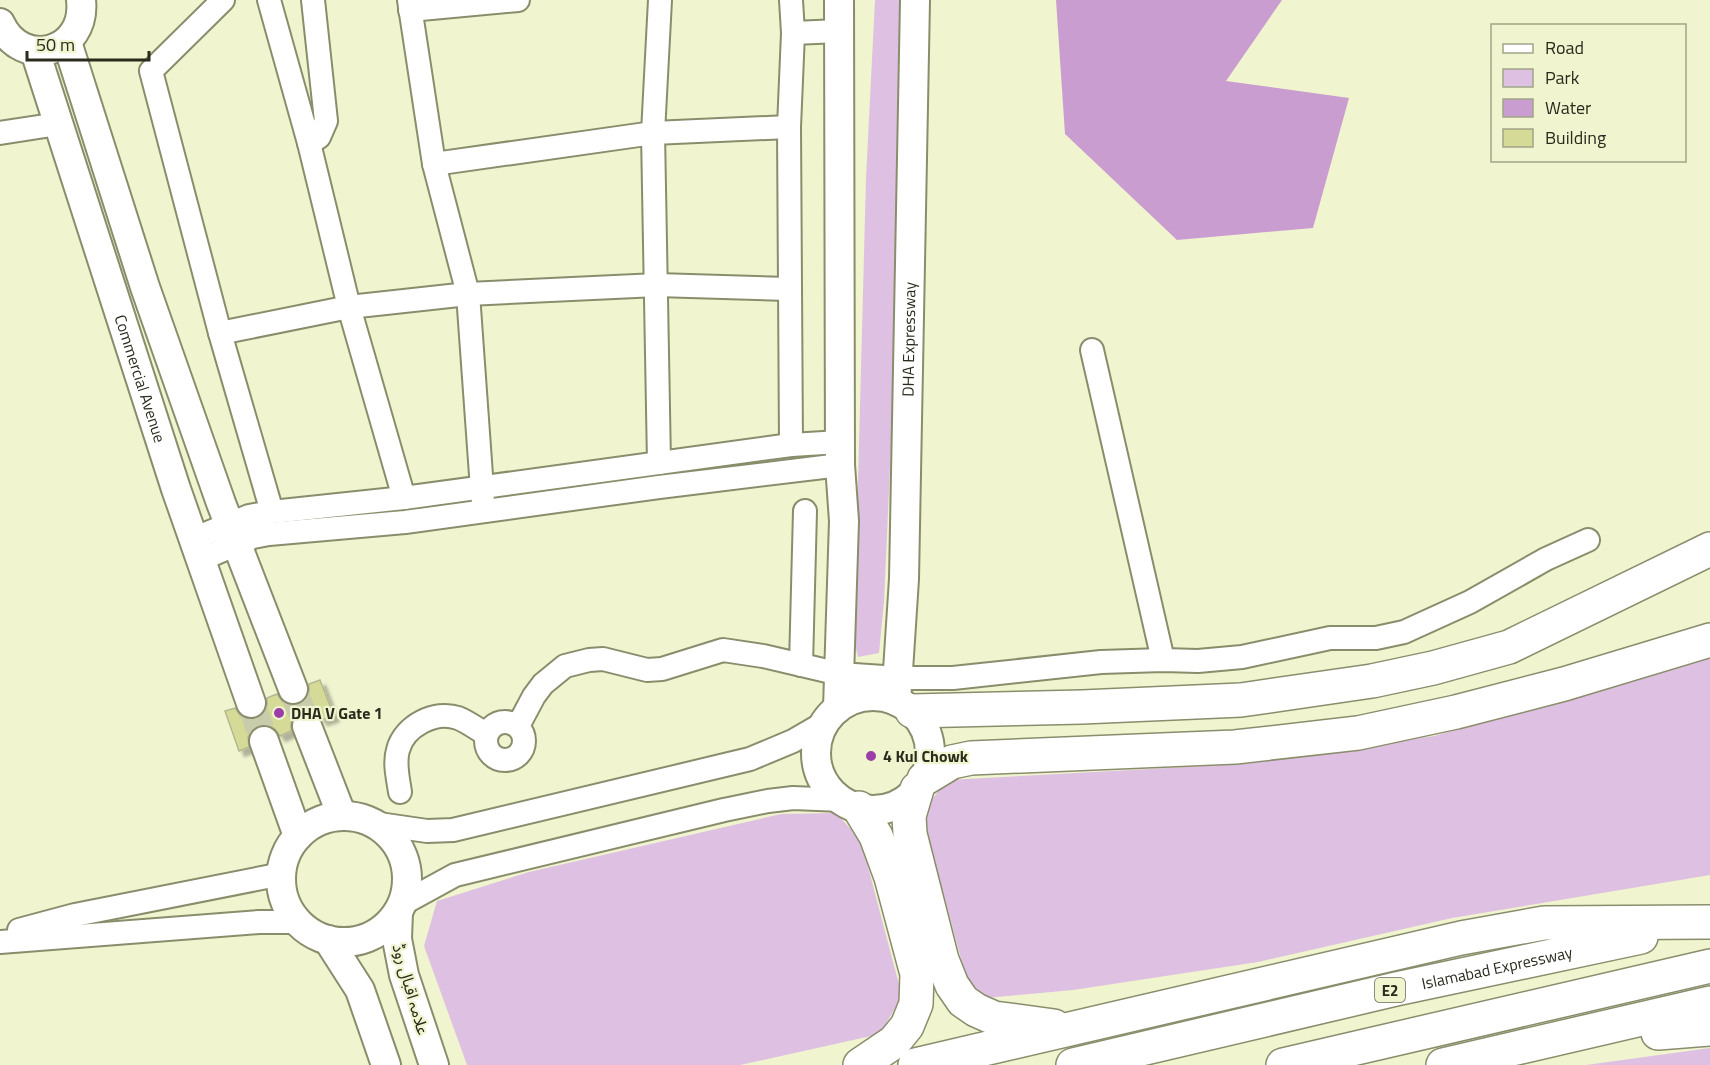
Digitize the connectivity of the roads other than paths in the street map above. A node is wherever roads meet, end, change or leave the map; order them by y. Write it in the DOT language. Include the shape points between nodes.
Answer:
graph roads {
  1 [pos="81,0"];
  2 [pos="223,0"];
  3 [pos="269,0"];
  4 [pos="313,0"];
  5 [pos="518,0"];
  6 [pos="660,0"];
  7 [pos="791,0"];
  8 [pos="839,0"];
  9 [pos="915,0"];
  10 [pos="410,5"];
  11 [pos="0,23"];
  12 [pos="839,31"];
  13 [pos="793,33"];
  14 [pos="67,42"];
  15 [pos="35,51"];
  16 [pos="58,124"];
  17 [pos="789,127"];
  18 [pos="0,133"];
  19 [pos="653,133"];
  20 [pos="309,143"];
  21 [pos="434,164"];
  22 [pos="657,285"];
  23 [pos="789,289"];
  24 [pos="468,294"];
  25 [pos="349,307"];
  26 [pos="220,333"];
  27 [pos="1092,351"];
  28 [pos="791,446"];
  29 [pos="840,453"];
  30 [pos="659,463"];
  31 [pos="482,488"];
  32 [pos="404,498"];
  33 [pos="484,511"];
  34 [pos="272,512"];
  35 [pos="844,521"];
  36 [pos="233,534"];
  37 [pos="1588,540"];
  38 [pos="200,548"];
  39 [pos="1710,549"];
  40 [pos="1710,640"];
  41 [pos="1163,660"];
  42 [pos="801,665"];
  43 [pos="840,674"];
  44 [pos="293,689"];
  45 [pos="902,697"];
  46 [pos="251,703"];
  47 [pos="831,716"];
  48 [pos="307,726"];
  49 [pos="518,726"];
  50 [pos="486,734"];
  51 [pos="264,741"];
  52 [pos="920,784"];
  53 [pos="400,792"];
  54 [pos="850,804"];
  55 [pos="342,816"];
  56 [pos="372,823"];
  57 [pos="298,836"];
  58 [pos="282,874"];
  59 [pos="400,908"];
  60 [pos="299,922"];
  61 [pos="1709,922"];
  62 [pos="0,935"];
  63 [pos="328,940"];
  64 [pos="0,942"];
  65 [pos="1710,966"];
  66 [pos="1710,1004"];
  67 [pos="1075,1028"];
  68 [pos="1710,1029"];
  69 [pos="1587,1033"];
  70 [pos="386,1065"];
  71 [pos="434,1065"];
  72 [pos="860,1065"];
  73 [pos="915,1065"];
  74 [pos="1073,1065"];
  75 [pos="1283,1065"];
  76 [pos="1443,1065"];
  1 -- 14 [label="main road" via="83,13 78,29"];
  2 -- 26 [label="street" via="151,71"];
  3 -- 20 [label="street"];
  4 -- 20 [label="street" via="326,121 319,137"];
  5 -- 10 [label="street"];
  6 -- 19 [label="street"];
  7 -- 13 [label="street"];
  8 -- 12 [label="main road"];
  9 -- 45 [label="main road, DHA Expressway"];
  10 -- 21 [label="street"];
  11 -- 15 [label="main road" via="9,38"];
  12 -- 13 [label="street"];
  12 -- 29 [label="main road"];
  13 -- 17 [label="street"];
  14 -- 15 [label="main road"];
  14 -- 36 [label="main road, Commercial Avenue" via="145,287"];
  15 -- 16 [label="main road, Commercial Avenue"];
  16 -- 18 [label="street"];
  16 -- 38 [label="main road, Commercial Avenue"];
  17 -- 19 [label="street"];
  17 -- 23 [label="street"];
  19 -- 21 [label="street"];
  19 -- 22 [label="street"];
  20 -- 25 [label="street"];
  21 -- 24 [label="street"];
  22 -- 23 [label="street"];
  22 -- 24 [label="street"];
  22 -- 30 [label="street"];
  23 -- 28 [label="street"];
  24 -- 25 [label="street"];
  24 -- 31 [label="street"];
  25 -- 26 [label="street"];
  25 -- 32 [label="street"];
  26 -- 34 [label="street"];
  27 -- 41 [label="street"];
  28 -- 29 [label="street"];
  28 -- 30 [label="street"];
  29 -- 33 [label="street"];
  29 -- 35 [label="main road"];
  30 -- 31 [label="street"];
  31 -- 32 [label="street"];
  31 -- 33 [label="street"];
  32 -- 34 [label="street"];
  33 -- 36 [label="street" via="253,537"];
  34 -- 36 [label="street" via="249,516"];
  35 -- 42 [label="street" via="806,518"];
  35 -- 43 [label="main road"];
  36 -- 38 [label="street"];
  36 -- 44 [label="main road, Commercial Avenue"];
  37 -- 41 [label="street" via="1404,632 1376,638 1330,638 1242,657"];
  38 -- 46 [label="main road, Commercial Avenue"];
  39 -- 45 [label="highway" via="1509,647 1372,681 1241,700 1082,707"];
  40 -- 52 [label="highway" via="1564,684 1358,733 1235,747 971,758 952,762"];
  41 -- 45 [label="street" via="1101,662 952,678"];
  42 -- 43 [label="street"];
  42 -- 49 [label="street" via="723,650 662,669 589,660 565,666 543,684"];
  43 -- 45 [label="street"];
  43 -- 47 [label="main road"];
  45 -- 47 [label="main road" via="860,697"];
  45 -- 52 [label="main road" via="924,728 930,748 928,769"];
  47 -- 54 [label="main road" via="817,747 817,759 825,782"];
  47 -- 56 [label="street" via="793,741 750,759 453,830 427,831"];
  48 -- 55 [label="main road"];
  49 -- 50 [label="street" via="500,722"];
  49 -- 50 [label="street" via="524,744 512,759 499,759 489,752"];
  50 -- 53 [label="street" via="455,717 436,717 416,726 398,748"];
  51 -- 57 [label="main road"];
  52 -- 54 [label="main road" via="901,803 891,807"];
  52 -- 67 [label="highway" via="909,816 909,834 952,985 963,1001 994,1018"];
  54 -- 59 [label="street" via="793,798 724,810 455,875"];
  54 -- 72 [label="highway" via="876,836 917,974 916,1004 907,1026 894,1042"];
  55 -- 56 [label="main road, علامہ اقبال روڈ"];
  55 -- 57 [label="main road, علامہ اقبال روڈ" via="317,822"];
  56 -- 59 [label="main road, علامہ اقبال روڈ" via="391,837 403,858 407,881"];
  57 -- 58 [label="main road" via="287,854"];
  58 -- 60 [label="main road" via="287,905"];
  58 -- 62 [label="street" via="75,915"];
  59 -- 63 [label="main road, علامہ اقبال روڈ" via="373,935 351,942"];
  59 -- 71 [label="main road, علامہ اقبال روڈ" via="396,939"];
  60 -- 63 [label="main road"];
  60 -- 64 [label="street"];
  61 -- 67 [label="highway" via="1544,923"];
  61 -- 74 [label="highway, Islamabad Expressway / E2" via="1396,989"];
  63 -- 70 [label="main road" via="360,990"];
  65 -- 75 [label="highway"];
  66 -- 69 [label="highway"];
  67 -- 73 [label="highway"];
  68 -- 69 [label="highway"];
  69 -- 76 [label="highway"];
}
